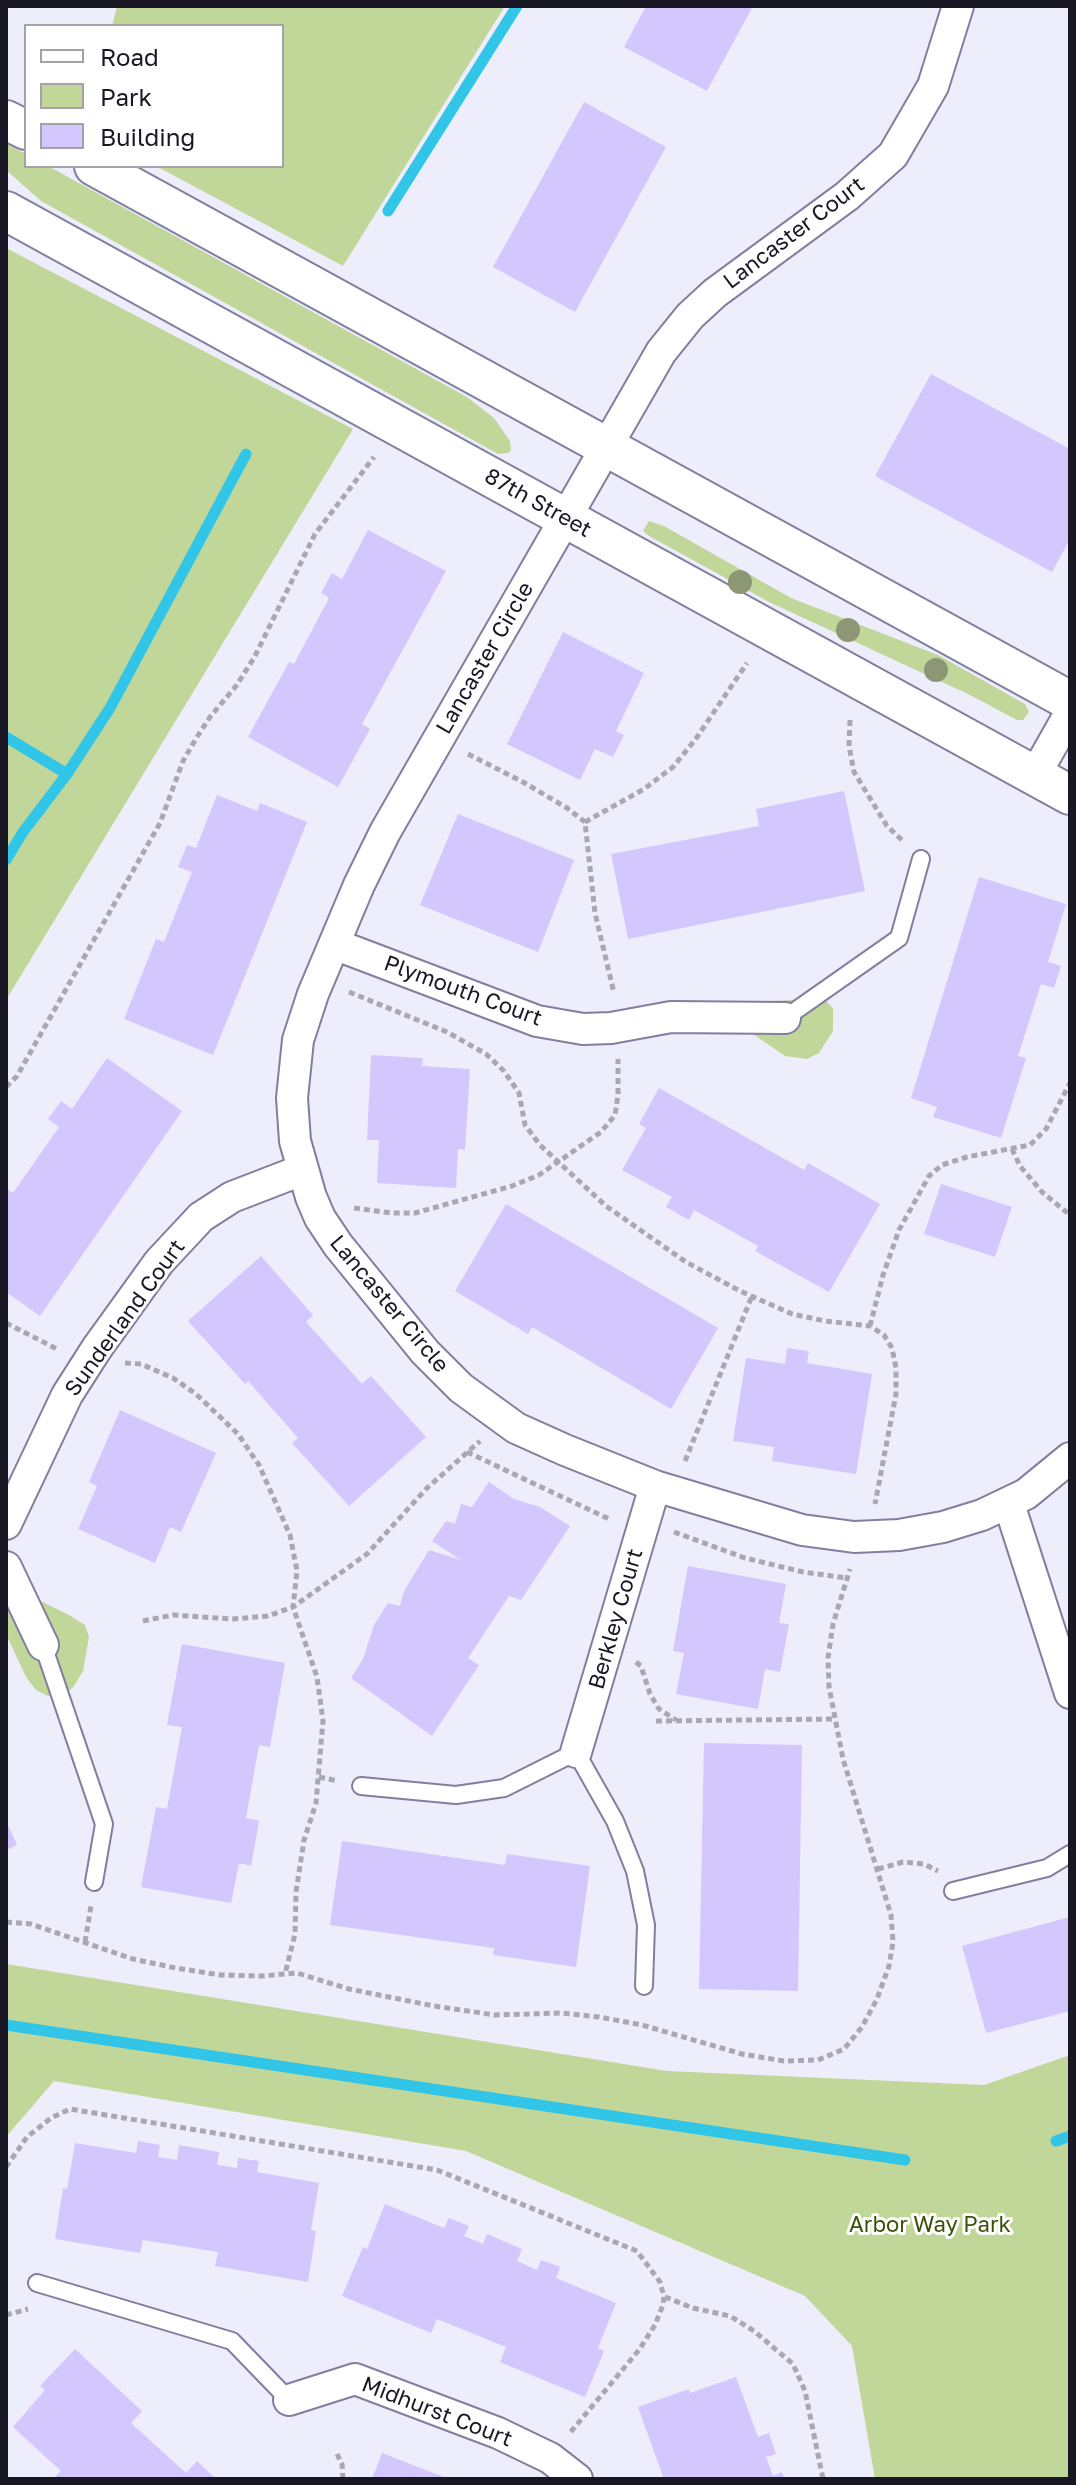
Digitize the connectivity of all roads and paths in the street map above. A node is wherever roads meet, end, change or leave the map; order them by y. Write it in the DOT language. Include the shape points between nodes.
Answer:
graph roads {
  1 [pos="958,6"];
  2 [pos="6,120"];
  3 [pos="24,129"];
  4 [pos="98,168"];
  5 [pos="6,211"];
  6 [pos="606,446"];
  7 [pos="374,457"];
  8 [pos="567,518"];
  9 [pos="747,663"];
  10 [pos="1070,701"];
  11 [pos="1070,713"];
  12 [pos="850,720"];
  13 [pos="459,749"];
  14 [pos="1035,775"];
  15 [pos="1070,795"];
  16 [pos="585,822"];
  17 [pos="921,859"];
  18 [pos="334,944"];
  19 [pos="343,990"];
  20 [pos="616,1002"];
  21 [pos="785,1018"];
  22 [pos="618,1049"];
  23 [pos="1070,1083"];
  24 [pos="6,1087"];
  25 [pos="1012,1149"];
  26 [pos="559,1163"];
  27 [pos="302,1170"];
  28 [pos="349,1207"];
  29 [pos="1070,1215"];
  30 [pos="752,1296"];
  31 [pos="6,1323"];
  32 [pos="870,1326"];
  33 [pos="136,1351"];
  34 [pos="63,1352"];
  35 [pos="114,1363"];
  36 [pos="127,1363"];
  37 [pos="487,1435"];
  38 [pos="467,1452"];
  39 [pos="1070,1458"];
  40 [pos="685,1462"];
  41 [pos="655,1486"];
  42 [pos="1009,1504"];
  43 [pos="874,1509"];
  44 [pos="615,1522"];
  45 [pos="6,1524"];
  46 [pos="673,1531"];
  47 [pos="854,1559"];
  48 [pos="6,1567"];
  49 [pos="847,1578"];
  50 [pos="293,1607"];
  51 [pos="143,1621"];
  52 [pos="43,1645"];
  53 [pos="630,1659"];
  54 [pos="1070,1693"];
  55 [pos="834,1719"];
  56 [pos="656,1721"];
  57 [pos="677,1721"];
  58 [pos="576,1752"];
  59 [pos="361,1786"];
  60 [pos="1070,1854"];
  61 [pos="878,1869"];
  62 [pos="94,1882"];
  63 [pos="953,1891"];
  64 [pos="6,1922"];
  65 [pos="85,1942"];
  66 [pos="285,1974"];
  67 [pos="644,1986"];
  68 [pos="6,2167"];
  69 [pos="37,2283"];
  70 [pos="664,2297"];
  71 [pos="38,2306"];
  72 [pos="6,2315"];
  73 [pos="289,2400"];
  74 [pos="566,2438"];
  75 [pos="337,2454"];
  76 [pos="343,2479"];
  77 [pos="577,2479"];
  78 [pos="823,2479"];
  1 -- 6 [label="street, Lancaster Court" via="933,86 893,155 690,316 661,352"];
  2 -- 3 [label="street"];
  4 -- 6 [label="street"];
  5 -- 8 [label="street, 87th Street"];
  6 -- 8 [label="street, Lancaster Circle"];
  6 -- 10 [label="street"];
  7 -- 24 [label="path" via="315,534 254,658 183,761 160,823"];
  8 -- 14 [label="street, 87th Street"];
  8 -- 18 [label="street, Lancaster Circle" via="385,832"];
  9 -- 16 [label="path" via="673,767"];
  11 -- 14 [label="street"];
  12 -- 17 [label="path" via="854,772 887,826"];
  13 -- 16 [label="path"];
  14 -- 15 [label="street, 87th Street"];
  16 -- 20 [label="path" via="595,913"];
  17 -- 21 [label="lane" via="899,938"];
  18 -- 21 [label="street, Plymouth Court" via="537,1021 583,1029 671,1017"];
  18 -- 27 [label="street, Lancaster Circle" via="298,1040 293,1070 295,1141"];
  19 -- 26 [label="path" via="447,1032 486,1054 519,1093 525,1125"];
  22 -- 26 [label="path" via="615,1115"];
  23 -- 25 [label="path" via="1046,1129 1030,1145"];
  25 -- 29 [label="path" via="1042,1192"];
  25 -- 32 [label="path" via="942,1165 929,1176 899,1230"];
  26 -- 28 [label="path" via="512,1186 439,1208 391,1213"];
  26 -- 30 [label="path" via="606,1206 686,1262"];
  27 -- 41 [label="street, Lancaster Circle" via="320,1218 338,1245 461,1388 516,1428"];
  27 -- 45 [label="street, Sunderland Court" via="232,1197 201,1217 159,1262 67,1395"];
  30 -- 32 [label="path" via="792,1314"];
  30 -- 40 [label="path"];
  31 -- 34 [label="path"];
  32 -- 43 [label="path" via="884,1335 896,1368 896,1394"];
  33 -- 36 [label="path"];
  35 -- 36 [label="path"];
  36 -- 50 [label="path" via="141,1364 196,1394 238,1434 259,1465 290,1535 297,1571"];
  37 -- 38 [label="path"];
  38 -- 44 [label="path"];
  38 -- 50 [label="path" via="367,1554"];
  39 -- 42 [label="street, Lancaster Circle"];
  41 -- 42 [label="street, Lancaster Circle" via="802,1530 854,1537 943,1527"];
  41 -- 58 [label="street, Berkley Court"];
  42 -- 54 [label="street"];
  46 -- 49 [label="path" via="745,1558"];
  47 -- 49 [label="path"];
  48 -- 52 [label="street"];
  49 -- 55 [label="path" via="828,1658"];
  50 -- 51 [label="path" via="268,1616 173,1615"];
  50 -- 66 [label="path" via="317,1677 323,1721 316,1803 304,1840 295,1934"];
  52 -- 62 [label="lane" via="104,1824"];
  53 -- 57 [label="path" via="641,1666 659,1709"];
  55 -- 57 [label="path"];
  55 -- 61 [label="path"];
  56 -- 57 [label="path"];
  58 -- 59 [label="lane" via="504,1788 456,1795"];
  58 -- 67 [label="lane" via="615,1821 635,1871 646,1925"];
  60 -- 63 [label="lane" via="1047,1868"];
  61 -- 63 [label="path" via="903,1862 924,1864 948,1876"];
  61 -- 66 [label="path" via="891,1915 889,1966 862,2027 844,2049 818,2060 742,2054 599,2017 495,2015 434,2006"];
  62 -- 65 [label="path"];
  64 -- 65 [label="path" via="31,1924"];
  65 -- 66 [label="path" via="133,1959 205,1973"];
  68 -- 70 [label="path" via="27,2137 70,2109 437,2170 637,2251 660,2282"];
  69 -- 73 [label="lane" via="232,2341"];
  70 -- 74 [label="path" via="639,2350"];
  70 -- 78 [label="path" via="730,2316 793,2364 805,2391"];
  71 -- 72 [label="path"];
  73 -- 77 [label="street, Midhurst Court" via="355,2379 498,2433 550,2458"];
  75 -- 76 [label="path"];
}
